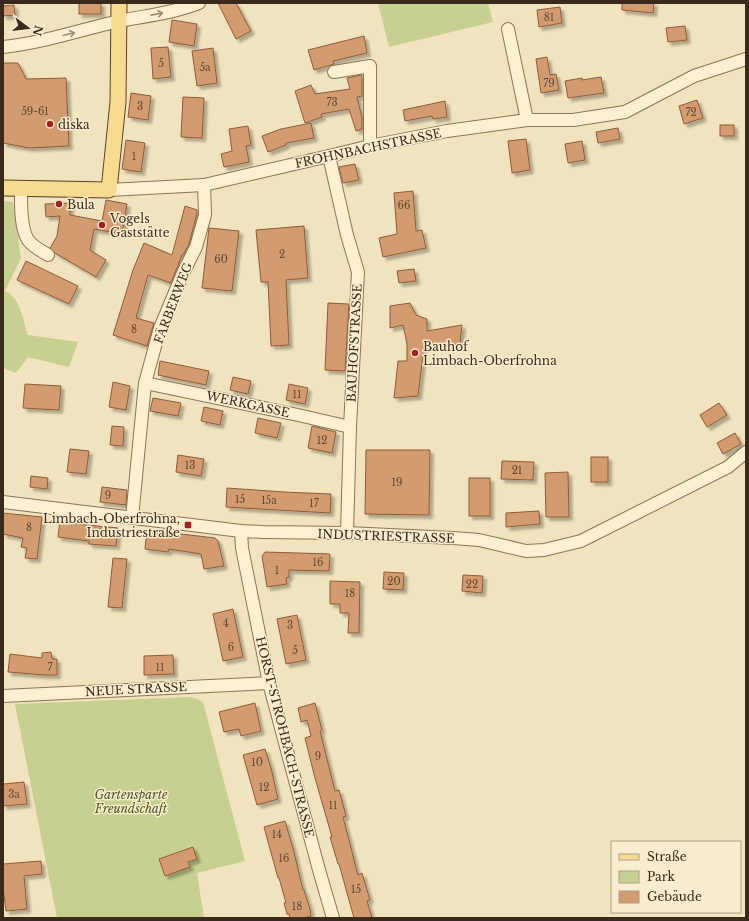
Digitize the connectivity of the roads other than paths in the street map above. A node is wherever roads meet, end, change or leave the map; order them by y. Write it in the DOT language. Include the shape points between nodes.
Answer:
graph roads {
  1 [pos="119,3"];
  2 [pos="199,3"];
  3 [pos="119,21"];
  4 [pos="508,30"];
  5 [pos="3,47"];
  6 [pos="746,59"];
  7 [pos="334,72"];
  8 [pos="527,120"];
  9 [pos="370,146"];
  10 [pos="329,156"];
  11 [pos="204,185"];
  12 [pos="3,188"];
  13 [pos="21,188"];
  14 [pos="109,190"];
  15 [pos="48,255"];
  16 [pos="145,383"];
  17 [pos="350,428"];
  18 [pos="746,452"];
  19 [pos="3,502"];
  20 [pos="132,518"];
  21 [pos="241,531"];
  22 [pos="347,533"];
  23 [pos="269,683"];
  24 [pos="3,696"];
  25 [pos="333,918"];
  1 -- 3 [label="main road"];
  3 -- 2 [label="street, one-way" via="182,9"];
  5 -- 3 [label="street, one-way" via="25,45"];
  3 -- 14 [label="main road" via="118,102"];
  4 -- 8 [label="street"];
  6 -- 8 [label="street, FROHNBACHSTRASSE" via="694,76 625,112 573,120"];
  7 -- 9 [label="street" via="370,66"];
  8 -- 9 [label="street, FROHNBACHSTRASSE" via="447,131"];
  9 -- 10 [label="street, FROHNBACHSTRASSE"];
  10 -- 11 [label="street, FROHNBACHSTRASSE"];
  10 -- 17 [label="street, BAUHOFSTRASSE" via="358,272"];
  11 -- 14 [label="street, FROHNBACHSTRASSE"];
  11 -- 16 [label="street, FÄRBERWEG" via="206,215 196,247 160,328"];
  12 -- 13 [label="main road, FROHNBACHSTRASSE"];
  13 -- 14 [label="main road, FROHNBACHSTRASSE"];
  13 -- 15 [label="street" via="21,211 26,236 31,243"];
  16 -- 17 [label="street, WERKGASSE"];
  16 -- 20 [label="street, FÄRBERWEG"];
  17 -- 22 [label="street, BAUHOFSTRASSE"];
  18 -- 22 [label="street, INDUSTRIESTRASSE" via="728,467 581,541 544,550 526,551 479,540"];
  19 -- 20 [label="street, INDUSTRIESTRASSE"];
  20 -- 21 [label="street, INDUSTRIESTRASSE"];
  21 -- 22 [label="street, INDUSTRIESTRASSE"];
  21 -- 23 [label="street, HORST-STROHBACH-STRASSE" via="242,548"];
  23 -- 24 [label="street, NEUE STRASSE"];
  23 -- 25 [label="street, HORST-STROHBACH-STRASSE"];
}
